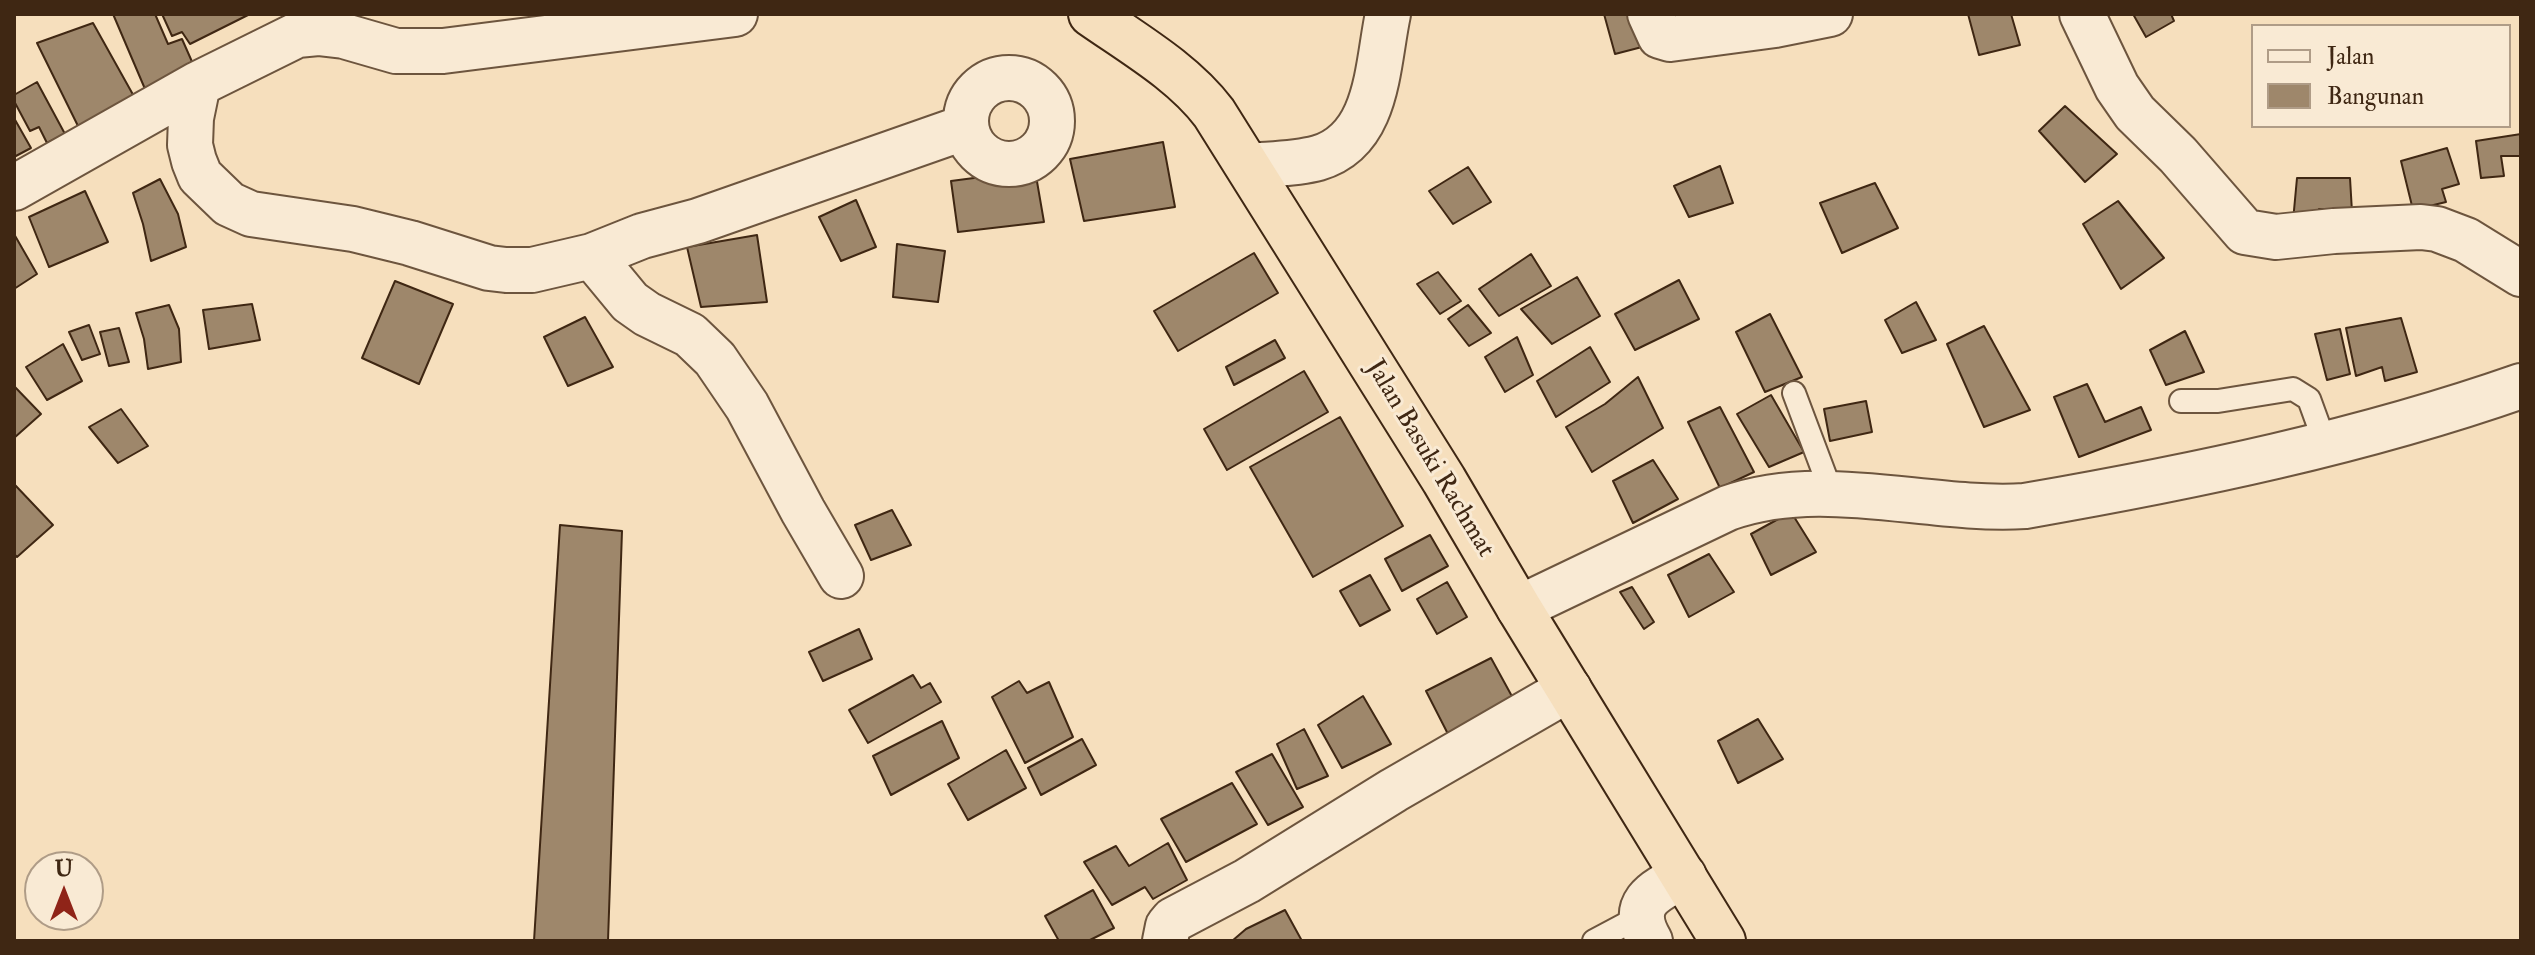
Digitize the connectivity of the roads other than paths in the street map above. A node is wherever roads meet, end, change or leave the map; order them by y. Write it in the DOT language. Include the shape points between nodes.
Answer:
graph roads {
  1 [pos="735,14"];
  2 [pos="1091,14"];
  3 [pos="1388,14"];
  4 [pos="1650,14"];
  5 [pos="1830,14"];
  6 [pos="2082,14"];
  7 [pos="198,84"];
  8 [pos="966,127"];
  9 [pos="1249,166"];
  10 [pos="14,188"];
  11 [pos="592,256"];
  12 [pos="2521,274"];
  13 [pos="2521,386"];
  14 [pos="1794,393"];
  15 [pos="2181,401"];
  16 [pos="2325,443"];
  17 [pos="1832,494"];
  18 [pos="841,576"];
  19 [pos="1519,608"];
  20 [pos="1569,689"];
  21 [pos="1684,876"];
  22 [pos="1646,928"];
  23 [pos="1165,941"];
  24 [pos="1594,941"];
  25 [pos="1723,941"];
  1 -- 7 [label="street" via="443,51 396,51 344,36 297,35"];
  2 -- 9 [label="highway, Jalan Basuki Rachmat" via="1204,100"];
  3 -- 9 [label="street" via="1371,99 1356,133 1334,152 1317,158"];
  4 -- 5 [label="street" via="1660,36 1670,39"];
  6 -- 12 [label="street" via="2135,113 2245,232 2276,237 2437,229"];
  7 -- 10 [label="street"];
  7 -- 11 [label="street" via="190,145 200,176 229,204 251,214 353,229 489,268 532,270"];
  8 -- 11 [label="street"];
  9 -- 19 [label="highway, Jalan Basuki Rachmat"];
  11 -- 18 [label="street" via="630,302 690,335 715,359 747,406"];
  13 -- 16 [label="street" via="2430,417"];
  14 -- 17 [label="lane"];
  15 -- 16 [label="lane" via="2293,389 2309,399"];
  16 -- 17 [label="street" via="2025,506 1988,508"];
  17 -- 19 [label="street" via="1777,496 1728,508"];
  19 -- 20 [label="highway, Jalan Basuki Rachmat"];
  20 -- 21 [label="highway, Jalan Basuki Rachmat"];
  20 -- 23 [label="street" via="1173,920"];
  21 -- 22 [label="street" via="1652,892 1643,906"];
  21 -- 25 [label="highway, Jalan Basuki Rachmat"];
  22 -- 24 [label="lane"];
}
